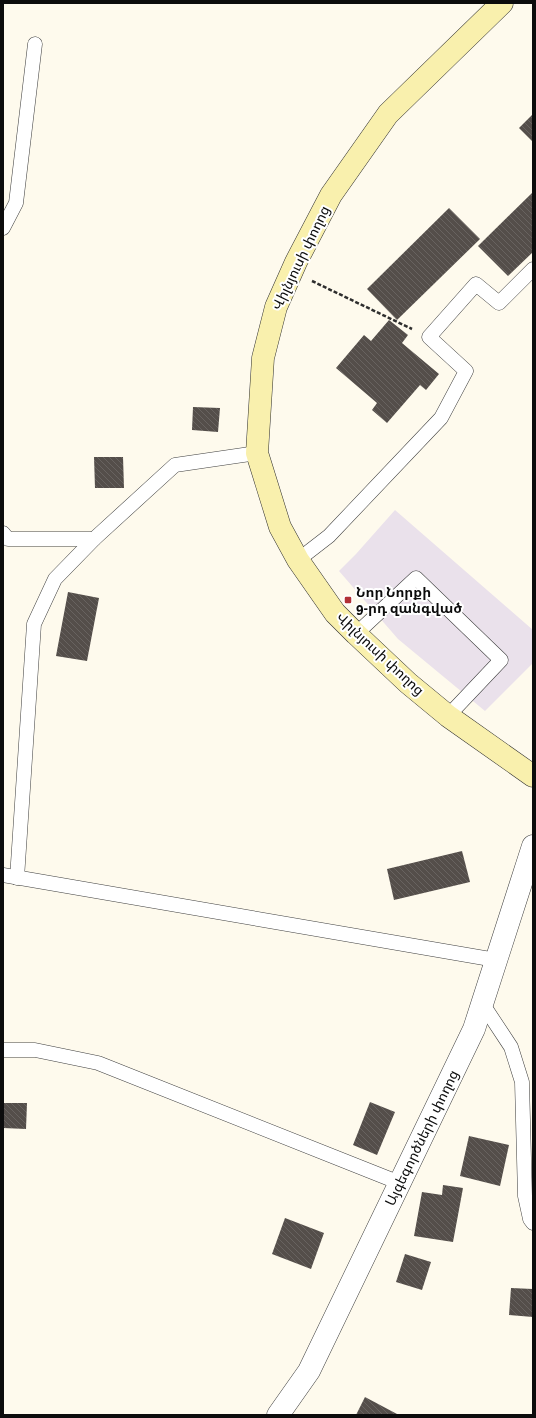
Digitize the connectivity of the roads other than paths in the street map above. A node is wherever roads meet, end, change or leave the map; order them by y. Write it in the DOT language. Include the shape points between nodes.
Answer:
graph roads {
  1 [pos="502,3"];
  2 [pos="35,44"];
  3 [pos="3,228"];
  4 [pos="533,269"];
  5 [pos="257,453"];
  6 [pos="3,533"];
  7 [pos="94,539"];
  8 [pos="298,560"];
  9 [pos="356,634"];
  10 [pos="448,716"];
  11 [pos="533,776"];
  12 [pos="533,846"];
  13 [pos="10,876"];
  14 [pos="496,960"];
  15 [pos="482,1003"];
  16 [pos="3,1050"];
  17 [pos="400,1183"];
  18 [pos="533,1223"];
  19 [pos="278,1415"];
  1 -- 5 [label="street, Վիլնյուսի փողոց" via="388,114 331,195 276,307 263,358"];
  2 -- 3 [label="lane" via="16,203"];
  4 -- 8 [label="lane" via="499,303 476,284 429,337 466,371 441,418 329,536"];
  5 -- 7 [label="lane" via="175,465"];
  5 -- 8 [label="street, Վիլնյուսի փողոց" via="280,527"];
  6 -- 7 [label="lane" via="8,539"];
  7 -- 13 [label="lane" via="55,579 34,624"];
  8 -- 9 [label="street, Վիլնյուսի փողոց" via="335,613"];
  9 -- 10 [label="street, Վիլնյուսի փողոց"];
  9 -- 10 [label="lane" via="416,578 501,660"];
  10 -- 11 [label="street, Վիլնյուսի փողոց"];
  12 -- 14 [label="street, Այգեգործների փողոց"];
  13 -- 14 [label="lane"];
  14 -- 15 [label="street, Այգեգործների փողոց"];
  15 -- 17 [label="street, Այգեգործների փողոց" via="474,1029"];
  15 -- 18 [label="lane" via="511,1047 522,1082 525,1196"];
  16 -- 17 [label="lane" via="35,1050 98,1063"];
  17 -- 19 [label="street, Այգեգործների փողոց" via="309,1371"];
}
